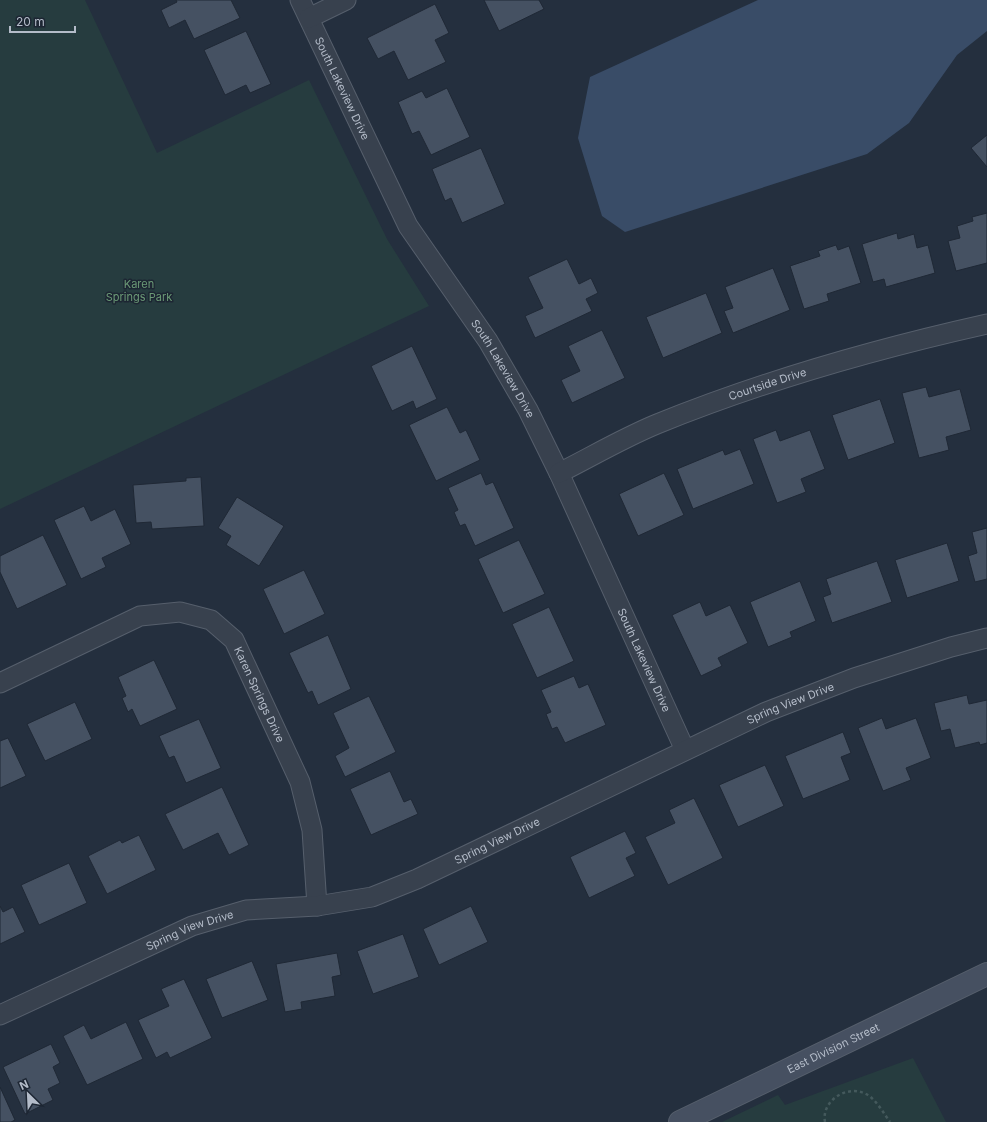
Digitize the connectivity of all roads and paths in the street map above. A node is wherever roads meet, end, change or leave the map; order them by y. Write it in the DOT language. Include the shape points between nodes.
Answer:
graph roads {
  1 [pos="300,0"];
  2 [pos="346,0"];
  3 [pos="309,18"];
  4 [pos="987,324"];
  5 [pos="559,473"];
  6 [pos="987,638"];
  7 [pos="0,683"];
  8 [pos="685,750"];
  9 [pos="317,906"];
  10 [pos="987,974"];
  11 [pos="0,1015"];
  12 [pos="680,1122"];
  13 [pos="825,1122"];
  14 [pos="890,1122"];
  1 -- 3 [label="street, South Lakeview Drive"];
  2 -- 3 [label="street"];
  3 -- 5 [label="street, South Lakeview Drive" via="408,226 488,341 528,410"];
  4 -- 5 [label="street, Courtside Drive" via="875,351 760,386 655,425"];
  5 -- 8 [label="street, South Lakeview Drive"];
  6 -- 8 [label="street, Spring View Drive" via="854,678 766,712"];
  7 -- 9 [label="street, Karen Springs Drive" via="140,616 180,612 210,620 234,640 300,782 312,830"];
  8 -- 9 [label="street, Spring View Drive" via="416,879 372,897"];
  9 -- 11 [label="street, Spring View Drive" via="246,910 192,926"];
  10 -- 12 [label="street, East Division Street"];
  13 -- 14 [label="path" via="824,1115 828,1104 836,1097 853,1090 867,1094"];
}
